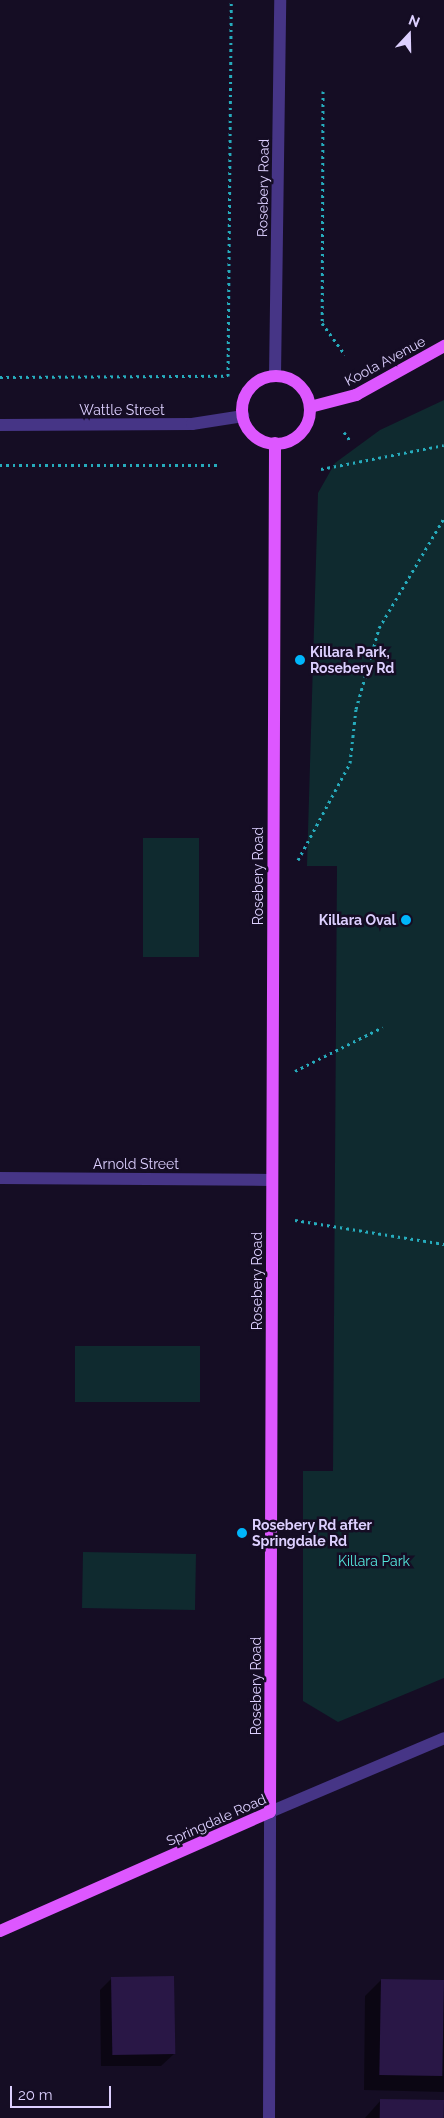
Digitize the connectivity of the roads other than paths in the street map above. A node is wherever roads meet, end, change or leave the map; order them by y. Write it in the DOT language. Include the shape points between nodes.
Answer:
graph roads {
  1 [pos="280,0"];
  2 [pos="444,346"];
  3 [pos="274,376"];
  4 [pos="310,407"];
  5 [pos="243,416"];
  6 [pos="0,426"];
  7 [pos="275,443"];
  8 [pos="0,1178"];
  9 [pos="272,1180"];
  10 [pos="444,1738"];
  11 [pos="270,1812"];
  12 [pos="0,1930"];
  13 [pos="269,2118"];
  1 -- 3 [label="street, Rosebery Road"];
  2 -- 4 [label="main road, Koola Avenue" via="356,395"];
  3 -- 4 [label="main road" via="285,377 302,388"];
  3 -- 5 [label="main road" via="253,384 244,398"];
  4 -- 7 [label="main road" via="309,419 296,437"];
  5 -- 6 [label="street, Wattle Street" via="192,424"];
  5 -- 7 [label="main road" via="254,435"];
  7 -- 9 [label="main road, Rosebery Road"];
  8 -- 9 [label="street, Arnold Street"];
  9 -- 11 [label="main road, Rosebery Road"];
  10 -- 11 [label="street, Springdale Road"];
  11 -- 12 [label="main road, Springdale Road"];
  11 -- 13 [label="street, Rosebery Road"];
}
